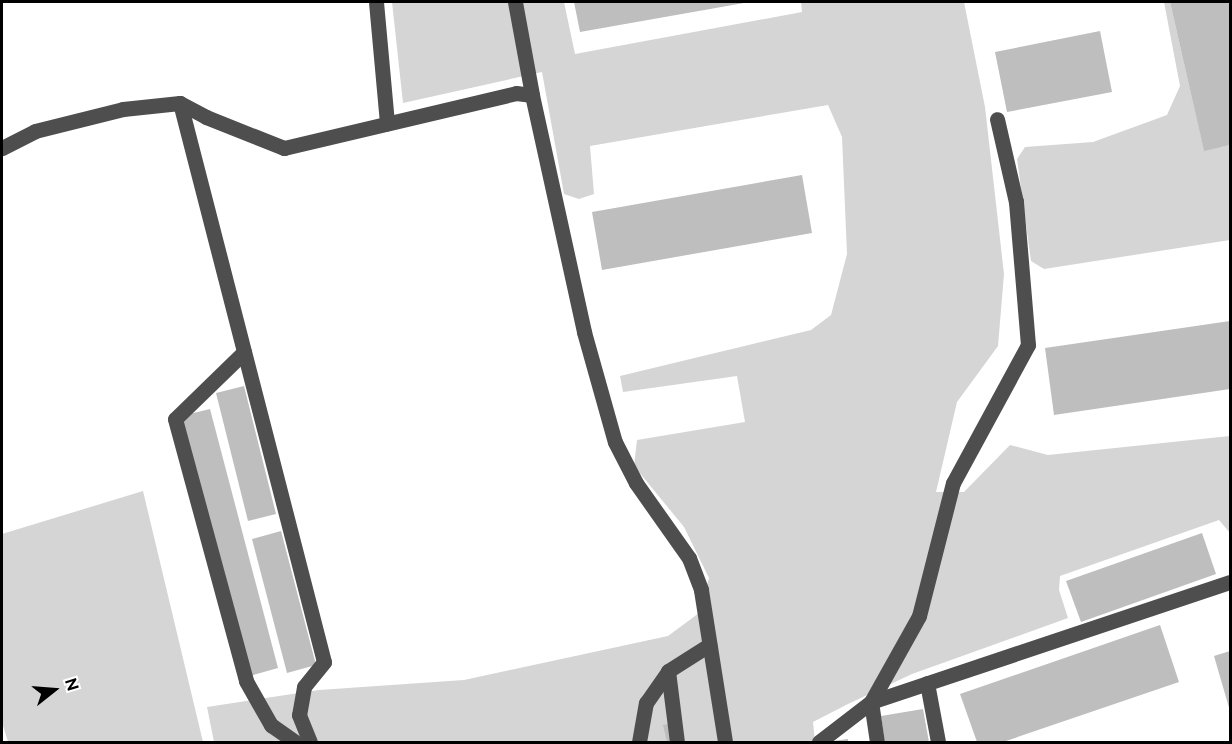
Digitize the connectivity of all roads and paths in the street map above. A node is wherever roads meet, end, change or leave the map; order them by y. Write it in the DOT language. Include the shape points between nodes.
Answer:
graph roads {
  1 [pos="376,2"];
  2 [pos="515,2"];
  3 [pos="532,95"];
  4 [pos="180,102"];
  5 [pos="998,119"];
  6 [pos="387,124"];
  7 [pos="2,148"];
  8 [pos="244,352"];
  9 [pos="1229,582"];
  10 [pos="709,645"];
  11 [pos="668,671"];
  12 [pos="927,683"];
  13 [pos="871,702"];
  14 [pos="819,741"];
  15 [pos="295,742"];
  16 [pos="310,742"];
  17 [pos="639,742"];
  18 [pos="677,742"];
  19 [pos="725,742"];
  20 [pos="877,742"];
  21 [pos="938,742"];
  1 -- 6 [label="street"];
  2 -- 3 [label="street"];
  3 -- 6 [label="street" via="516,93"];
  3 -- 10 [label="street" via="584,332 615,442 636,483 689,558 701,590"];
  4 -- 6 [label="street" via="206,117 284,148"];
  4 -- 7 [label="street" via="123,109 35,131"];
  4 -- 8 [label="street"];
  5 -- 13 [label="street" via="1016,202 1028,345 953,483 919,616"];
  8 -- 15 [label="street" via="176,419 246,681 271,725"];
  8 -- 16 [label="street" via="324,662 304,687 299,715"];
  9 -- 12 [label="street"];
  10 -- 11 [label="street"];
  10 -- 19 [label="street"];
  11 -- 17 [label="street" via="646,703"];
  11 -- 18 [label="street"];
  12 -- 13 [label="street"];
  12 -- 21 [label="street"];
  13 -- 14 [label="street"];
  13 -- 20 [label="street"];
}
